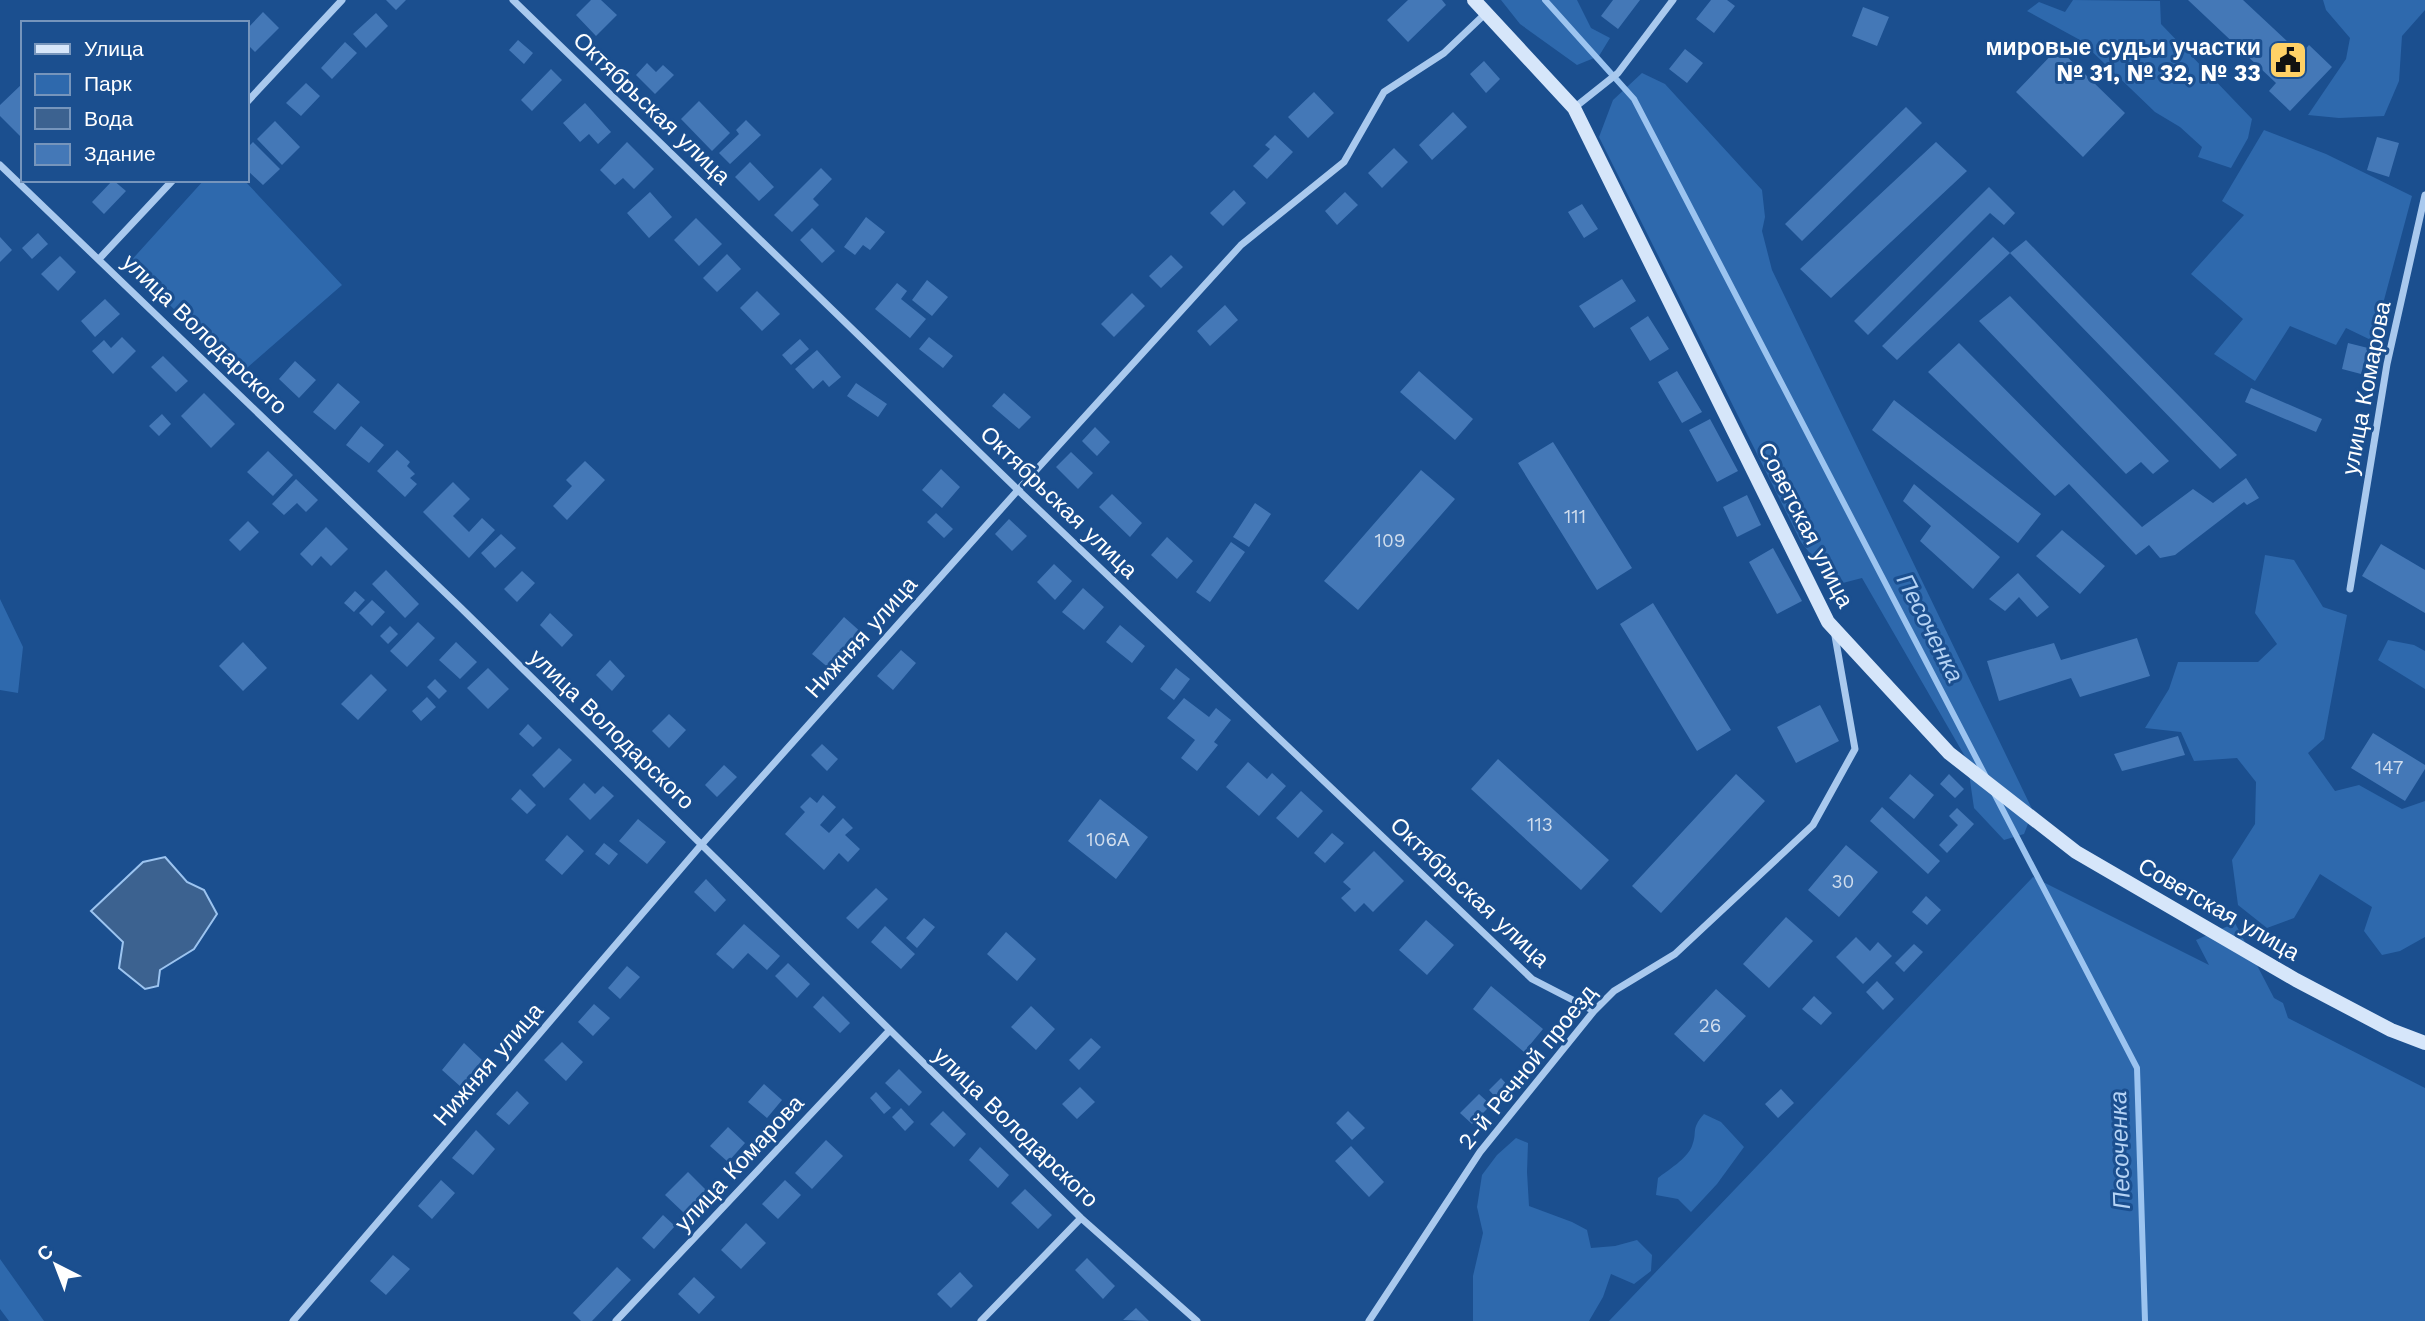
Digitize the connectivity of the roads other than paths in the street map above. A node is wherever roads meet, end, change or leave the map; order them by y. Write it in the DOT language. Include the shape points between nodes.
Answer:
graph roads {
  1 [pos="342,0"];
  2 [pos="513,0"];
  3 [pos="1474,0"];
  4 [pos="1673,0"];
  5 [pos="1486,12"];
  6 [pos="248,101"];
  7 [pos="1574,108"];
  8 [pos="0,164"];
  9 [pos="171,182"];
  10 [pos="2425,195"];
  11 [pos="99,259"];
  12 [pos="1018,490"];
  13 [pos="2350,589"];
  14 [pos="1828,622"];
  15 [pos="702,844"];
  16 [pos="1594,1011"];
  17 [pos="889,1031"];
  18 [pos="2425,1043"];
  19 [pos="1081,1218"];
  20 [pos="293,1321"];
  21 [pos="616,1321"];
  22 [pos="981,1321"];
  23 [pos="1197,1321"];
  24 [pos="1369,1321"];
  1 -- 6 [label="street"];
  2 -- 12 [label="street, Октябрьская улица"];
  3 -- 5 [label="street, Советская улица"];
  4 -- 7 [label="street" via="1618,73"];
  5 -- 7 [label="street, Советская улица"];
  5 -- 12 [label="street, Нижняя улица" via="1444,53 1384,92 1344,162 1241,245"];
  7 -- 14 [label="street, Советская улица"];
  8 -- 11 [label="street, улица Володарского"];
  9 -- 11 [label="street"];
  10 -- 13 [label="street, улица Комарова" via="2387,365"];
  11 -- 15 [label="street, улица Володарского"];
  12 -- 15 [label="street, Нижняя улица"];
  12 -- 16 [label="street, Октябрьская улица" via="1532,979"];
  14 -- 16 [label="street, 2-й Речной проезд" via="1837,640 1855,750 1813,825 1675,954 1614,991"];
  14 -- 18 [label="street, Советская улица" via="1949,753 2076,852 2296,980 2390,1030"];
  15 -- 17 [label="street, улица Володарского"];
  15 -- 20 [label="street, Нижняя улица"];
  16 -- 24 [label="street, 2-й Речной проезд" via="1480,1152"];
  17 -- 19 [label="street, улица Володарского"];
  17 -- 21 [label="street, улица Комарова"];
  19 -- 22 [label="street"];
  19 -- 23 [label="street, улица Володарского"];
}
